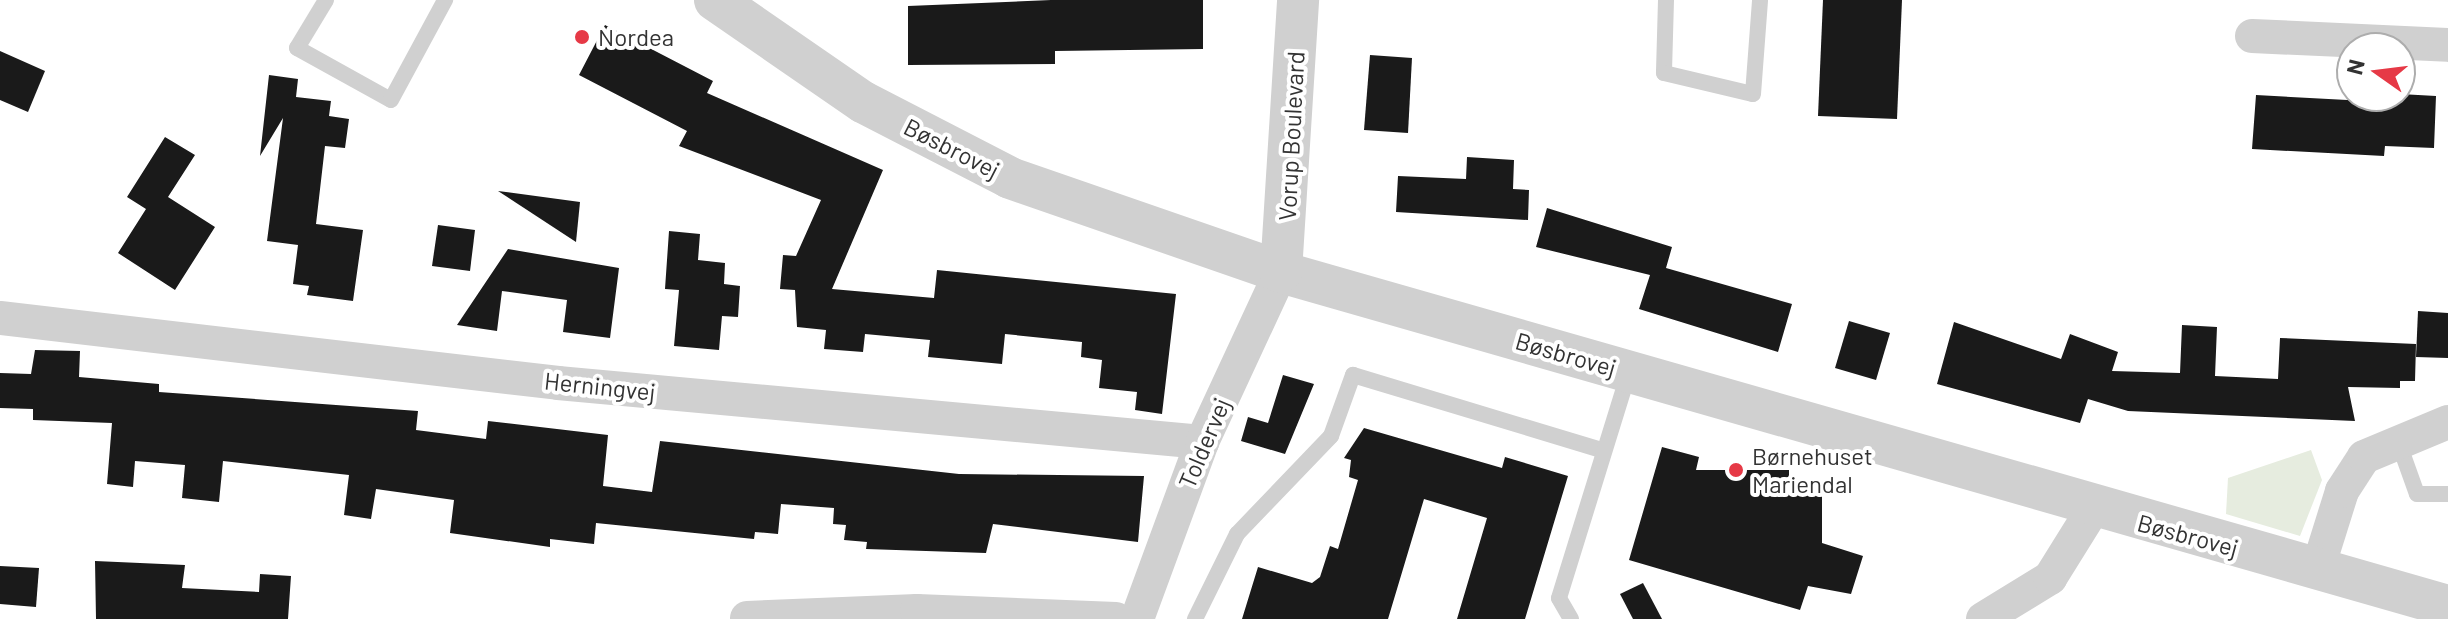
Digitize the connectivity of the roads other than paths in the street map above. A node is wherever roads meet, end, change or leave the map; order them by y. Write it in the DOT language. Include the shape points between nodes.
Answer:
graph roads {
  1 [pos="326,0"];
  2 [pos="445,0"];
  3 [pos="1298,0"];
  4 [pos="1666,0"];
  5 [pos="1760,0"];
  6 [pos="723,2"];
  7 [pos="2252,36"];
  8 [pos="2448,45"];
  9 [pos="1281,272"];
  10 [pos="0,318"];
  11 [pos="1629,372"];
  12 [pos="2448,422"];
  13 [pos="2397,439"];
  14 [pos="1202,442"];
  15 [pos="1604,451"];
  16 [pos="2448,494"];
  17 [pos="2093,509"];
  18 [pos="2317,571"];
  19 [pos="2448,606"];
  20 [pos="747,618"];
  21 [pos="1116,619"];
  22 [pos="1137,619"];
  23 [pos="1195,619"];
  24 [pos="1571,619"];
  25 [pos="1983,619"];
  1 -- 2 [label="lane" via="297,48 391,100"];
  3 -- 9 [label="street, Vorup Boulevard"];
  4 -- 5 [label="lane" via="1664,73 1753,94"];
  6 -- 9 [label="street, Bøsbrovej" via="863,102 1010,178"];
  7 -- 8 [label="street"];
  9 -- 11 [label="street, Bøsbrovej"];
  9 -- 14 [label="street, Toldervej"];
  10 -- 14 [label="street, Herningvej" via="558,383"];
  11 -- 15 [label="lane"];
  11 -- 17 [label="street, Bøsbrovej"];
  12 -- 13 [label="street"];
  13 -- 16 [label="lane" via="2417,494"];
  13 -- 18 [label="street" via="2355,468"];
  14 -- 22 [label="street, Toldervej"];
  15 -- 23 [label="lane" via="1353,375 1331,436 1237,534"];
  15 -- 24 [label="lane" via="1559,598"];
  17 -- 18 [label="street, Bøsbrovej"];
  17 -- 25 [label="street" via="2050,578"];
  18 -- 19 [label="street, Bøsbrovej"];
  20 -- 21 [label="street" via="917,611"];
}
